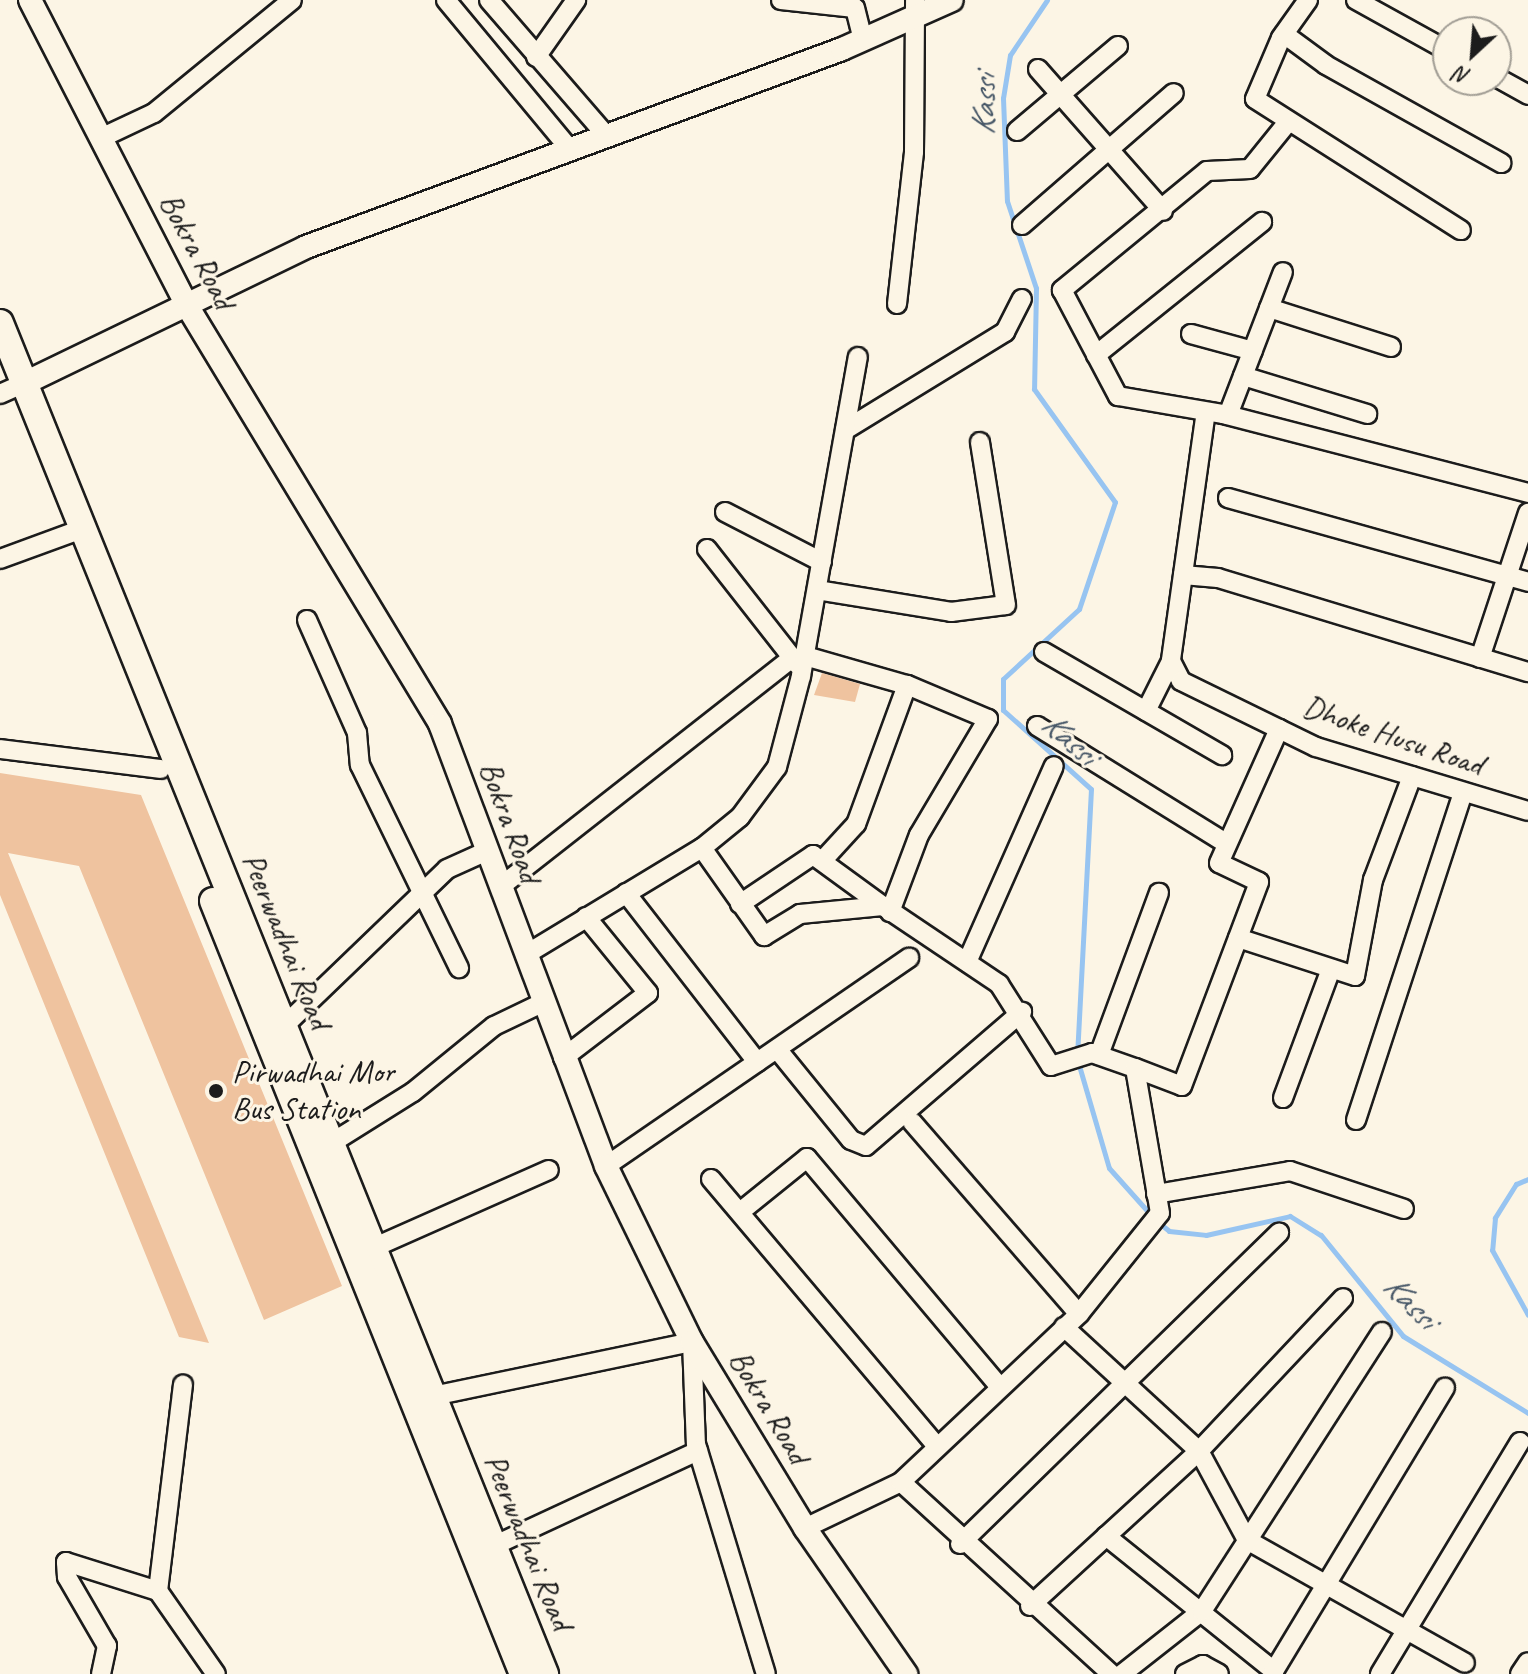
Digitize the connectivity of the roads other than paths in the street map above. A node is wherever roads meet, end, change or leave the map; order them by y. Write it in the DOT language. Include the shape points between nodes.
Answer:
graph roads {
  1 [pos="30,0"];
  2 [pos="292,0"];
  3 [pos="446,0"];
  4 [pos="489,0"];
  5 [pos="576,0"];
  6 [pos="781,0"];
  7 [pos="952,0"];
  8 [pos="1308,0"];
  9 [pos="1356,0"];
  10 [pos="914,9"];
  11 [pos="1284,34"];
  12 [pos="863,40"];
  13 [pos="1432,42"];
  14 [pos="1118,46"];
  15 [pos="536,57"];
  16 [pos="1038,69"];
  17 [pos="1174,93"];
  18 [pos="1060,95"];
  19 [pos="1288,122"];
  20 [pos="1017,131"];
  21 [pos="605,134"];
  22 [pos="103,137"];
  23 [pos="569,148"];
  24 [pos="1109,149"];
  25 [pos="1501,163"];
  26 [pos="1163,211"];
  27 [pos="1262,222"];
  28 [pos="1022,225"];
  29 [pos="1461,230"];
  30 [pos="1283,272"];
  31 [pos="1022,299"];
  32 [pos="186,304"];
  33 [pos="897,304"];
  34 [pos="1269,308"];
  35 [pos="0,323"];
  36 [pos="1191,334"];
  37 [pos="1391,347"];
  38 [pos="1253,351"];
  39 [pos="1096,355"];
  40 [pos="858,357"];
  41 [pos="1243,376"];
  42 [pos="8,384"];
  43 [pos="1367,414"];
  44 [pos="1228,415"];
  45 [pos="1205,418"];
  46 [pos="845,430"];
  47 [pos="980,442"];
  48 [pos="1528,493"];
  49 [pos="1228,498"];
  50 [pos="725,512"];
  51 [pos="1528,513"];
  52 [pos="74,532"];
  53 [pos="707,549"];
  54 [pos="0,559"];
  55 [pos="822,562"];
  56 [pos="1183,575"];
  57 [pos="1507,576"];
  58 [pos="1528,582"];
  59 [pos="817,590"];
  60 [pos="307,620"];
  61 [pos="1044,652"];
  62 [pos="1480,658"];
  63 [pos="800,661"];
  64 [pos="1171,661"];
  65 [pos="1528,672"];
  66 [pos="907,685"];
  67 [pos="1146,711"];
  68 [pos="1037,726"];
  69 [pos="1279,729"];
  70 [pos="0,749"];
  71 [pos="1222,755"];
  72 [pos="1054,766"];
  73 [pos="161,769"];
  74 [pos="1412,776"];
  75 [pos="1463,792"];
  76 [pos="1528,811"];
  77 [pos="1226,843"];
  78 [pos="702,848"];
  79 [pos="487,851"];
  80 [pos="822,861"];
  81 [pos="500,887"];
  82 [pos="422,893"];
  83 [pos="626,893"];
  84 [pos="1159,893"];
  85 [pos="740,904"];
  86 [pos="886,909"];
  87 [pos="586,917"];
  88 [pos="1238,938"];
  89 [pos="525,955"];
  90 [pos="909,958"];
  91 [pos="967,962"];
  92 [pos="459,968"];
  93 [pos="1331,969"];
  94 [pos="542,1003"];
  95 [pos="1022,1012"];
  96 [pos="284,1026"];
  97 [pos="777,1049"];
  98 [pos="1099,1055"];
  99 [pos="563,1058"];
  100 [pos="757,1062"];
  101 [pos="1135,1068"];
  102 [pos="1283,1098"];
  103 [pos="1356,1120"];
  104 [pos="912,1122"];
  105 [pos="333,1142"];
  106 [pos="606,1166"];
  107 [pos="549,1170"];
  108 [pos="711,1179"];
  109 [pos="1156,1194"];
  110 [pos="1404,1209"];
  111 [pos="740,1212"];
  112 [pos="1279,1233"];
  113 [pos="375,1247"];
  114 [pos="1343,1298"];
  115 [pos="1079,1314"];
  116 [pos="1064,1327"];
  117 [pos="1382,1332"];
  118 [pos="692,1342"];
  119 [pos="183,1385"];
  120 [pos="1123,1385"];
  121 [pos="1000,1387"];
  122 [pos="1445,1388"];
  123 [pos="433,1396"];
  124 [pos="1520,1442"];
  125 [pos="936,1445"];
  126 [pos="698,1451"];
  127 [pos="1199,1451"];
  128 [pos="901,1482"];
  129 [pos="805,1528"];
  130 [pos="1106,1536"];
  131 [pos="1247,1540"];
  132 [pos="960,1544"];
  133 [pos="493,1546"];
  134 [pos="1327,1588"];
  135 [pos="158,1591"];
  136 [pos="1030,1606"];
  137 [pos="1202,1611"];
  138 [pos="1403,1629"];
  139 [pos="1528,1662"];
  140 [pos="1465,1663"];
  141 [pos="1278,1671"];
  142 [pos="101,1674"];
  143 [pos="216,1674"];
  144 [pos="523,1674"];
  145 [pos="545,1674"];
  146 [pos="766,1674"];
  147 [pos="906,1674"];
  148 [pos="1111,1674"];
  149 [pos="1122,1674"];
  150 [pos="1185,1674"];
  151 [pos="1219,1674"];
  152 [pos="1380,1674"];
  153 [pos="1520,1674"];
  1 -- 22 [label="street, Bokra Road"];
  2 -- 22 [label="street" via="154,113"];
  3 -- 23 [label="street"];
  4 -- 15 [label="street"];
  5 -- 15 [label="street"];
  6 -- 12 [label="street" via="855,8"];
  7 -- 10 [label="street"];
  8 -- 11 [label="street"];
  9 -- 13 [label="street"];
  10 -- 12 [label="street"];
  10 -- 33 [label="street" via="914,152"];
  11 -- 19 [label="street" via="1255,99"];
  11 -- 25 [label="street" via="1326,65"];
  12 -- 21 [label="street"];
  14 -- 18 [label="street"];
  15 -- 21 [label="street"];
  16 -- 18 [label="street"];
  17 -- 24 [label="street"];
  18 -- 20 [label="street"];
  18 -- 24 [label="street"];
  19 -- 26 [label="street" via="1250,169 1207,171"];
  19 -- 29 [label="street"];
  21 -- 23 [label="street"];
  22 -- 32 [label="street, Bokra Road"];
  23 -- 32 [label="street" via="306,247"];
  24 -- 26 [label="street"];
  24 -- 28 [label="street"];
  26 -- 39 [label="street" via="1062,290"];
  27 -- 39 [label="street"];
  30 -- 34 [label="street"];
  31 -- 46 [label="street" via="1005,332"];
  32 -- 42 [label="street"];
  32 -- 79 [label="street, Bokra Road" via="440,724"];
  34 -- 37 [label="street"];
  34 -- 38 [label="street"];
  35 -- 42 [label="main road, Peerwadhai Road"];
  36 -- 38 [label="street"];
  38 -- 41 [label="street"];
  39 -- 44 [label="street" via="1118,396"];
  40 -- 46 [label="street"];
  41 -- 43 [label="street"];
  41 -- 44 [label="street"];
  42 -- 52 [label="main road, Peerwadhai Road"];
  44 -- 48 [label="street"];
  45 -- 56 [label="street"];
  46 -- 55 [label="street"];
  47 -- 59 [label="street" via="1006,605 951,612"];
  49 -- 57 [label="street"];
  50 -- 55 [label="street"];
  51 -- 57 [label="street"];
  52 -- 54 [label="street"];
  52 -- 73 [label="main road"];
  52 -- 96 [label="main road, Peerwadhai Road"];
  53 -- 63 [label="street"];
  55 -- 59 [label="street"];
  56 -- 62 [label="street" via="1218,578"];
  56 -- 64 [label="street"];
  57 -- 58 [label="street"];
  57 -- 62 [label="street"];
  59 -- 63 [label="street"];
  60 -- 82 [label="street" via="357,733 360,765"];
  61 -- 67 [label="street"];
  62 -- 65 [label="street"];
  63 -- 66 [label="street"];
  63 -- 78 [label="street" via="777,767 740,817"];
  63 -- 81 [label="street"];
  64 -- 67 [label="street"];
  64 -- 69 [label="street, Dhoke Husu Road" via="1181,681"];
  66 -- 80 [label="street" via="856,824"];
  66 -- 86 [label="street" via="988,719 919,835"];
  67 -- 71 [label="street"];
  68 -- 77 [label="street"];
  69 -- 74 [label="street, Dhoke Husu Road"];
  69 -- 77 [label="street"];
  70 -- 73 [label="street"];
  72 -- 91 [label="street"];
  73 -- 144 [label="main road"];
  74 -- 75 [label="street, Dhoke Husu Road"];
  74 -- 93 [label="street" via="1373,880 1355,976"];
  75 -- 76 [label="street, Dhoke Husu Road"];
  75 -- 103 [label="street"];
  77 -- 88 [label="street" via="1219,863 1259,882"];
  78 -- 83 [label="street"];
  78 -- 85 [label="street"];
  79 -- 81 [label="street, Bokra Road"];
  79 -- 82 [label="street" via="447,869"];
  80 -- 85 [label="street" via="813,855"];
  80 -- 86 [label="street"];
  81 -- 89 [label="street, Bokra Road"];
  82 -- 92 [label="street"];
  82 -- 96 [label="street"];
  83 -- 87 [label="street"];
  83 -- 100 [label="street"];
  84 -- 98 [label="street"];
  85 -- 86 [label="street" via="764,936 800,914"];
  86 -- 91 [label="street"];
  87 -- 89 [label="street"];
  87 -- 99 [label="street" via="648,993"];
  88 -- 93 [label="street"];
  88 -- 101 [label="street" via="1182,1086"];
  89 -- 94 [label="street, Bokra Road"];
  90 -- 97 [label="street"];
  91 -- 95 [label="street"];
  93 -- 102 [label="street"];
  94 -- 99 [label="street, Bokra Road"];
  94 -- 105 [label="street" via="494,1026 413,1092"];
  95 -- 97 [label="street" via="866,1146 851,1140"];
  95 -- 98 [label="street" via="1051,1066 1069,1055"];
  96 -- 105 [label="main road, Peerwadhai Road"];
  97 -- 100 [label="street"];
  98 -- 101 [label="street"];
  99 -- 106 [label="street, Bokra Road"];
  100 -- 106 [label="street"];
  101 -- 109 [label="street"];
  104 -- 115 [label="street"];
  105 -- 113 [label="main road, Peerwadhai Road"];
  106 -- 118 [label="street, Bokra Road"];
  107 -- 113 [label="street"];
  108 -- 111 [label="street"];
  109 -- 110 [label="street" via="1290,1171"];
  109 -- 115 [label="street" via="1160,1213"];
  111 -- 121 [label="street" via="807,1158"];
  111 -- 125 [label="street"];
  112 -- 120 [label="street"];
  113 -- 123 [label="main road, Peerwadhai Road"];
  114 -- 127 [label="street"];
  115 -- 116 [label="street"];
  116 -- 120 [label="street"];
  116 -- 121 [label="street"];
  117 -- 131 [label="street"];
  118 -- 123 [label="street"];
  118 -- 126 [label="street"];
  118 -- 129 [label="street, Bokra Road"];
  119 -- 135 [label="street"];
  120 -- 127 [label="street"];
  120 -- 132 [label="street"];
  121 -- 125 [label="street"];
  122 -- 134 [label="street"];
  123 -- 133 [label="main road, Peerwadhai Road"];
  124 -- 138 [label="street"];
  125 -- 128 [label="street"];
  126 -- 133 [label="street"];
  126 -- 146 [label="street"];
  127 -- 130 [label="street"];
  127 -- 131 [label="street"];
  128 -- 129 [label="street"];
  128 -- 132 [label="street"];
  129 -- 147 [label="street, Bokra Road"];
  130 -- 136 [label="street"];
  130 -- 137 [label="street"];
  131 -- 134 [label="street"];
  131 -- 137 [label="street"];
  132 -- 136 [label="street"];
  133 -- 145 [label="main road, Peerwadhai Road"];
  134 -- 138 [label="street"];
  134 -- 141 [label="street"];
  135 -- 142 [label="street" via="66,1562 67,1577 107,1646"];
  135 -- 143 [label="street"];
  136 -- 148 [label="street"];
  137 -- 141 [label="street"];
  137 -- 149 [label="street"];
  138 -- 140 [label="street"];
  138 -- 152 [label="street"];
  139 -- 153 [label="street"];
  150 -- 151 [label="street" via="1203,1665"];
}
